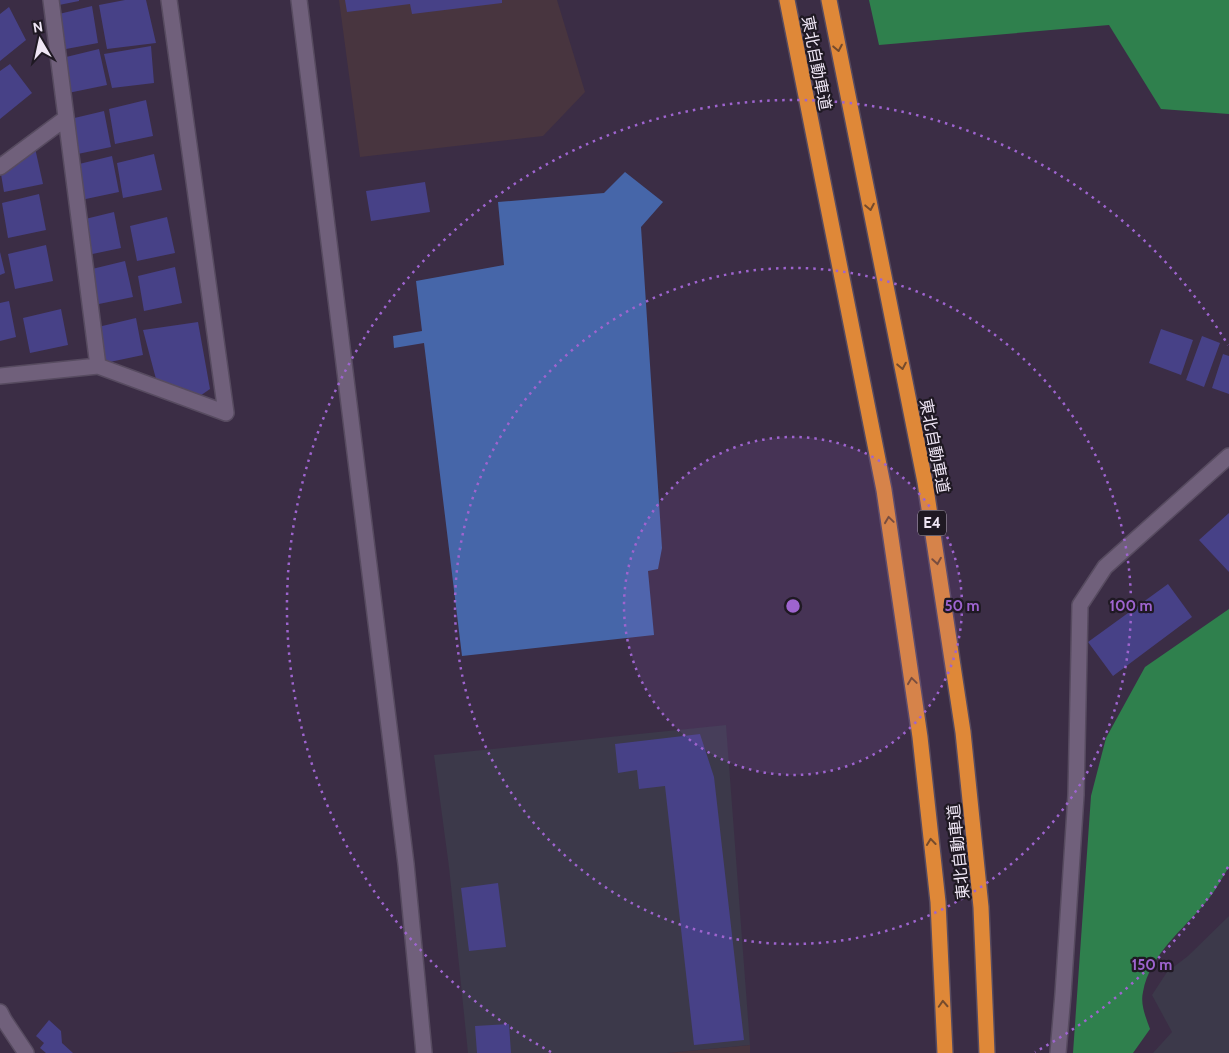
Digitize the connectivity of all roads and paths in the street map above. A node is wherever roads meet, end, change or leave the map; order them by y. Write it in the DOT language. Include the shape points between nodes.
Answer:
graph roads {
  1 [pos="51,0"];
  2 [pos="169,0"];
  3 [pos="299,0"];
  4 [pos="787,0"];
  5 [pos="829,0"];
  6 [pos="66,118"];
  7 [pos="0,166"];
  8 [pos="98,366"];
  9 [pos="0,376"];
  10 [pos="1229,456"];
  11 [pos="0,1012"];
  12 [pos="26,1053"];
  13 [pos="424,1053"];
  14 [pos="946,1053"];
  15 [pos="987,1053"];
  16 [pos="1058,1053"];
  1 -- 6 [label="street"];
  2 -- 8 [label="street" via="226,413"];
  3 -- 13 [label="street" via="406,864"];
  14 -- 4 [label="highway, 東北自動車道, one-way" via="938,902 922,757 886,500"];
  5 -- 15 [label="highway, 東北自動車道 / E4, one-way" via="925,482 962,723 981,907"];
  6 -- 7 [label="street"];
  6 -- 8 [label="street"];
  8 -- 9 [label="street"];
  10 -- 16 [label="street" via="1105,567 1080,605 1076,795"];
  11 -- 12 [label="street"];
}
